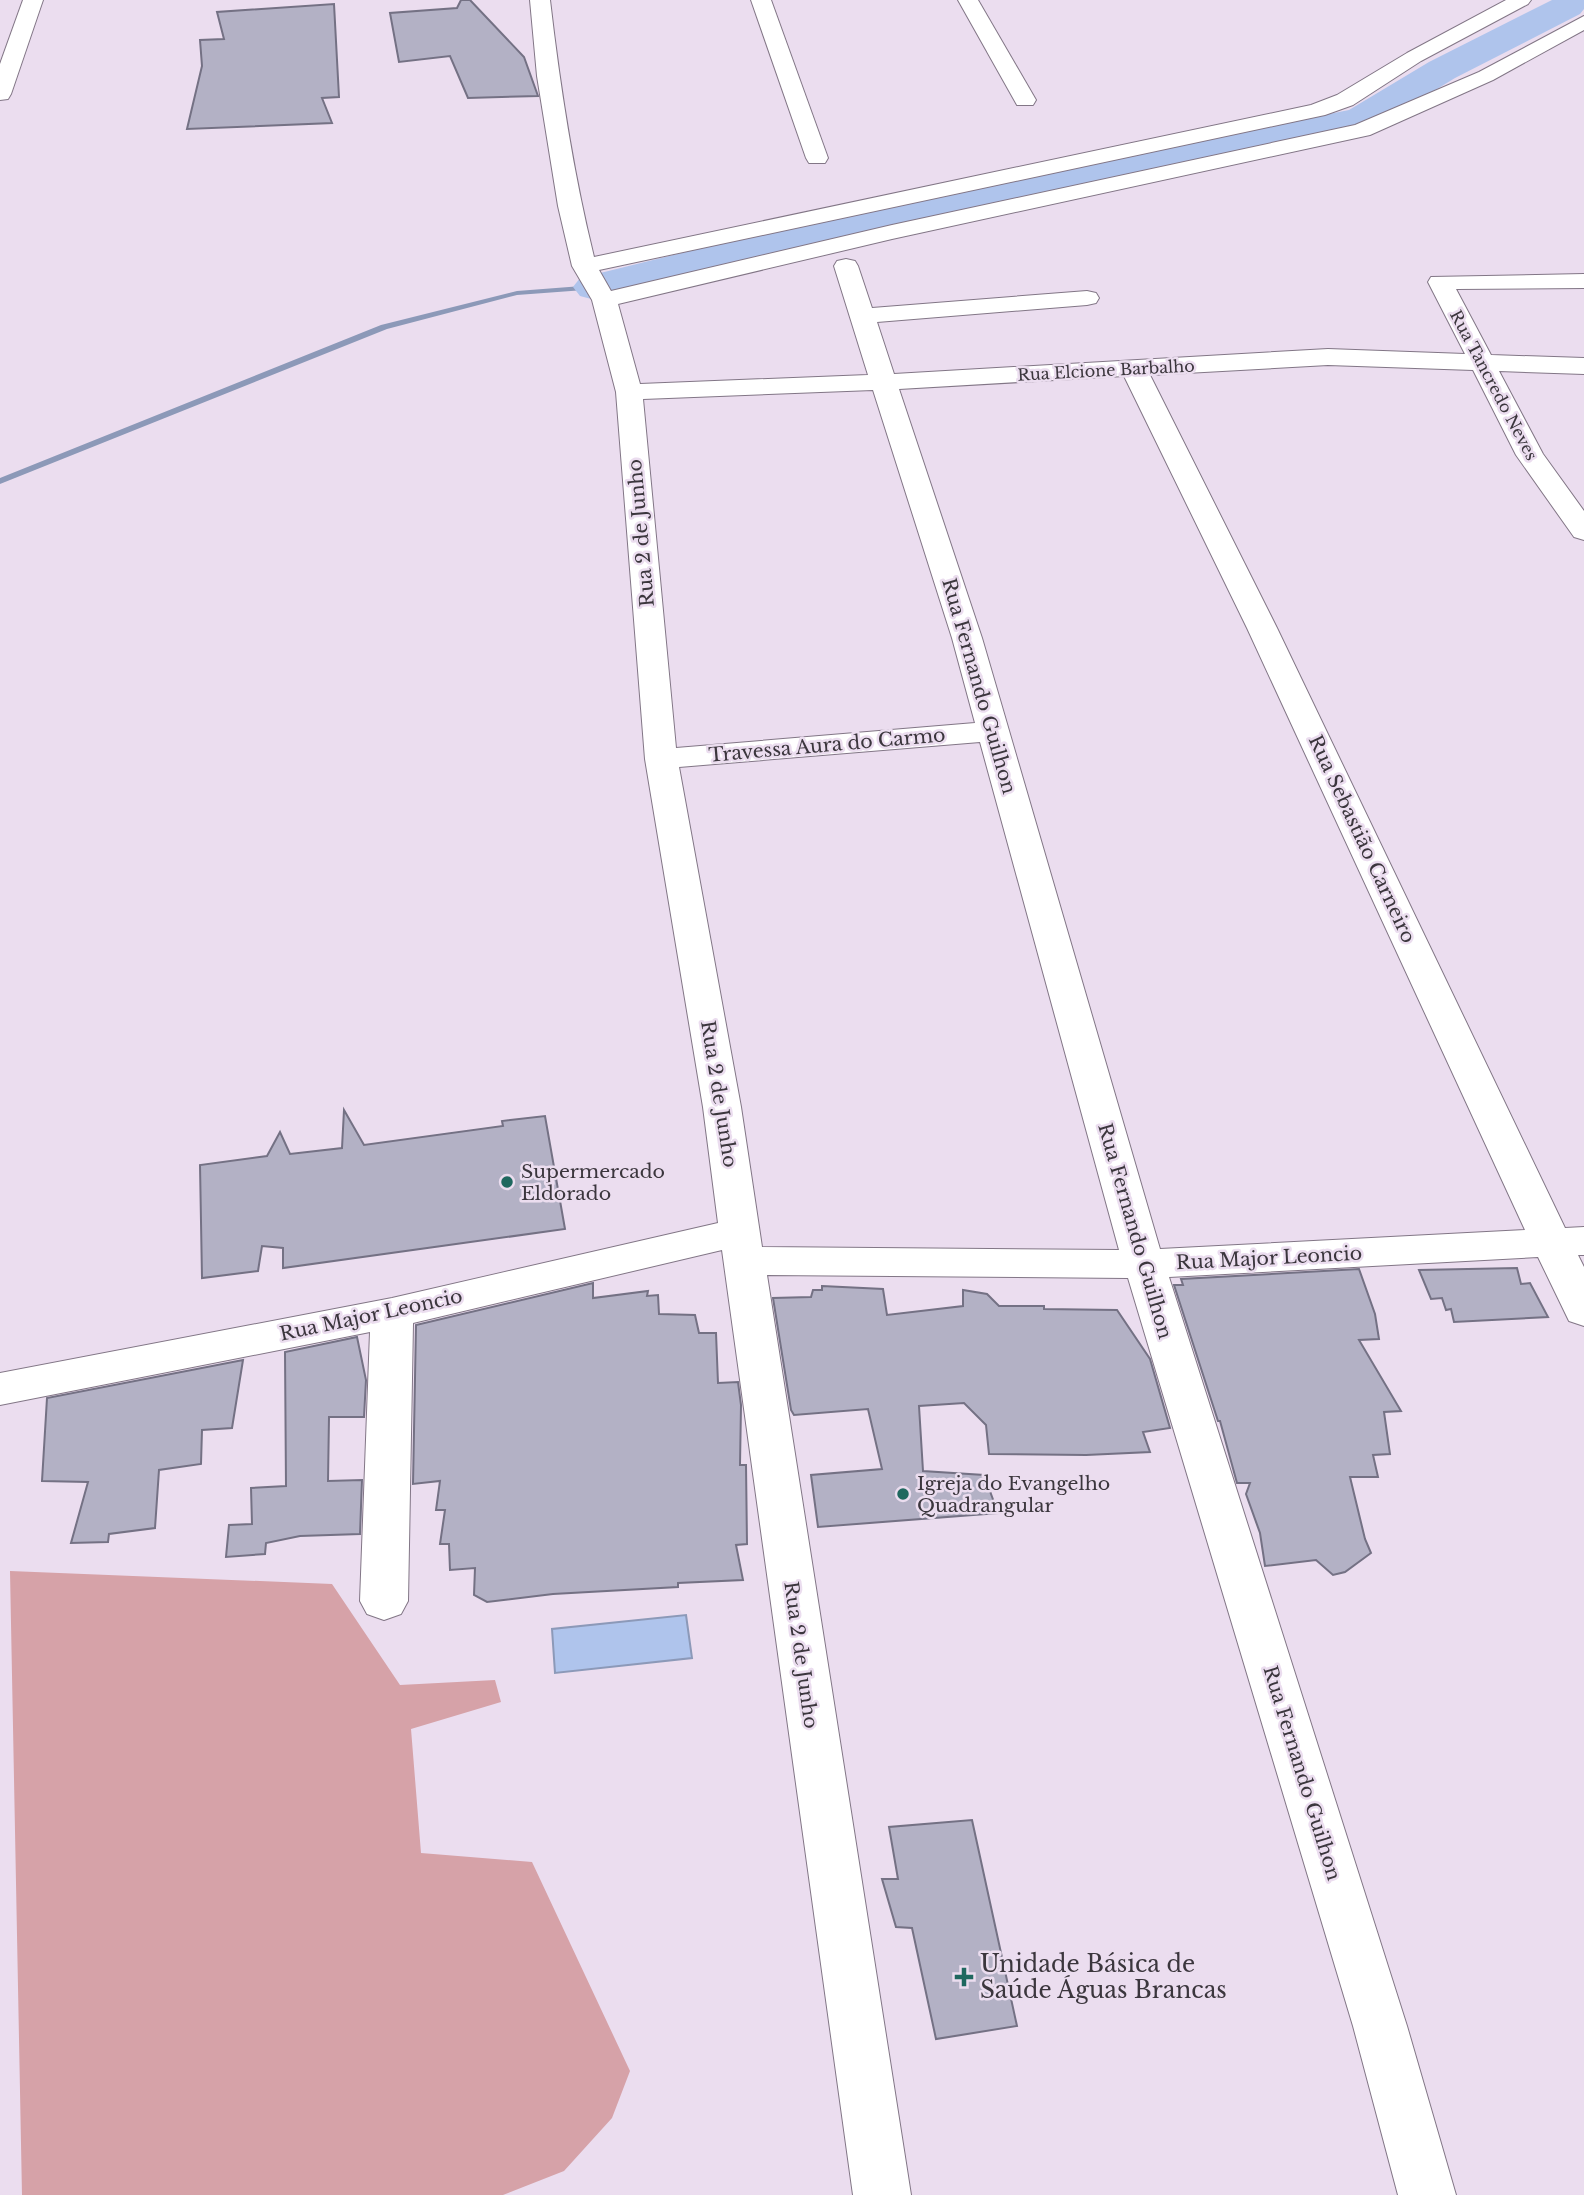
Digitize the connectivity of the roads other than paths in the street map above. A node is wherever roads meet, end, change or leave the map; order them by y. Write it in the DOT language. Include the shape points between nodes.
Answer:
graph roads {
  1 [pos="33,0"];
  2 [pos="540,0"];
  3 [pos="761,0"];
  4 [pos="968,0"];
  5 [pos="1521,0"];
  6 [pos="1584,22"];
  7 [pos="23,29"];
  8 [pos="0,30"];
  9 [pos="0,94"];
  10 [pos="1025,100"];
  11 [pos="817,158"];
  12 [pos="584,265"];
  13 [pos="846,266"];
  14 [pos="1584,281"];
  15 [pos="1087,298"];
  16 [pos="604,300"];
  17 [pos="863,316"];
  18 [pos="1480,362"];
  19 [pos="1584,366"];
  20 [pos="1134,369"];
  21 [pos="883,382"];
  22 [pos="629,392"];
  23 [pos="1584,531"];
  24 [pos="993,731"];
  25 [pos="661,759"];
  26 [pos="1568,1242"];
  27 [pos="742,1246"];
  28 [pos="1144,1264"];
  29 [pos="1584,1311"];
  30 [pos="392,1313"];
  31 [pos="0,1389"];
  32 [pos="384,1601"];
  33 [pos="882,2195"];
  34 [pos="1427,2195"];
  1 -- 7 [label="street"];
  2 -- 12 [label="street, Rua 2 de Junho" via="556,131"];
  3 -- 11 [label="street"];
  4 -- 10 [label="street"];
  5 -- 12 [label="street" via="1413,57 1345,100 1317,110"];
  6 -- 16 [label="street" via="1486,76 1362,130"];
  7 -- 8 [label="street"];
  7 -- 9 [label="street"];
  12 -- 16 [label="street, Rua 2 de Junho"];
  13 -- 17 [label="street, Rua Fernando Guilhon"];
  14 -- 18 [label="street, Rua Tancredo Neves" via="1440,282"];
  15 -- 17 [label="street"];
  16 -- 22 [label="street, Rua 2 de Junho"];
  17 -- 21 [label="street, Rua Fernando Guilhon"];
  18 -- 19 [label="street, Rua Elcione Barbalho"];
  18 -- 20 [label="street, Rua Elcione Barbalho" via="1328,357"];
  18 -- 23 [label="street, Rua Tancredo Neves" via="1530,455"];
  20 -- 21 [label="street, Rua Elcione Barbalho"];
  20 -- 26 [label="street, Rua Sebastião Carneiro"];
  21 -- 22 [label="street, Rua Elcione Barbalho"];
  21 -- 24 [label="street, Rua Fernando Guilhon"];
  22 -- 25 [label="street, Rua 2 de Junho"];
  24 -- 25 [label="street, Travessa Aura do Carmo"];
  24 -- 28 [label="street, Rua Fernando Guilhon"];
  25 -- 27 [label="street, Rua 2 de Junho"];
  26 -- 28 [label="street, Rua Major Leoncio"];
  26 -- 29 [label="street, Rua Sebastião Carneiro"];
  27 -- 28 [label="street, Rua Major Leoncio"];
  27 -- 30 [label="street, Rua Major Leoncio"];
  27 -- 33 [label="street, Rua 2 de Junho"];
  28 -- 34 [label="street, Rua Fernando Guilhon" via="1381,2026"];
  30 -- 31 [label="street, Rua Major Leoncio"];
  30 -- 32 [label="street"];
}
